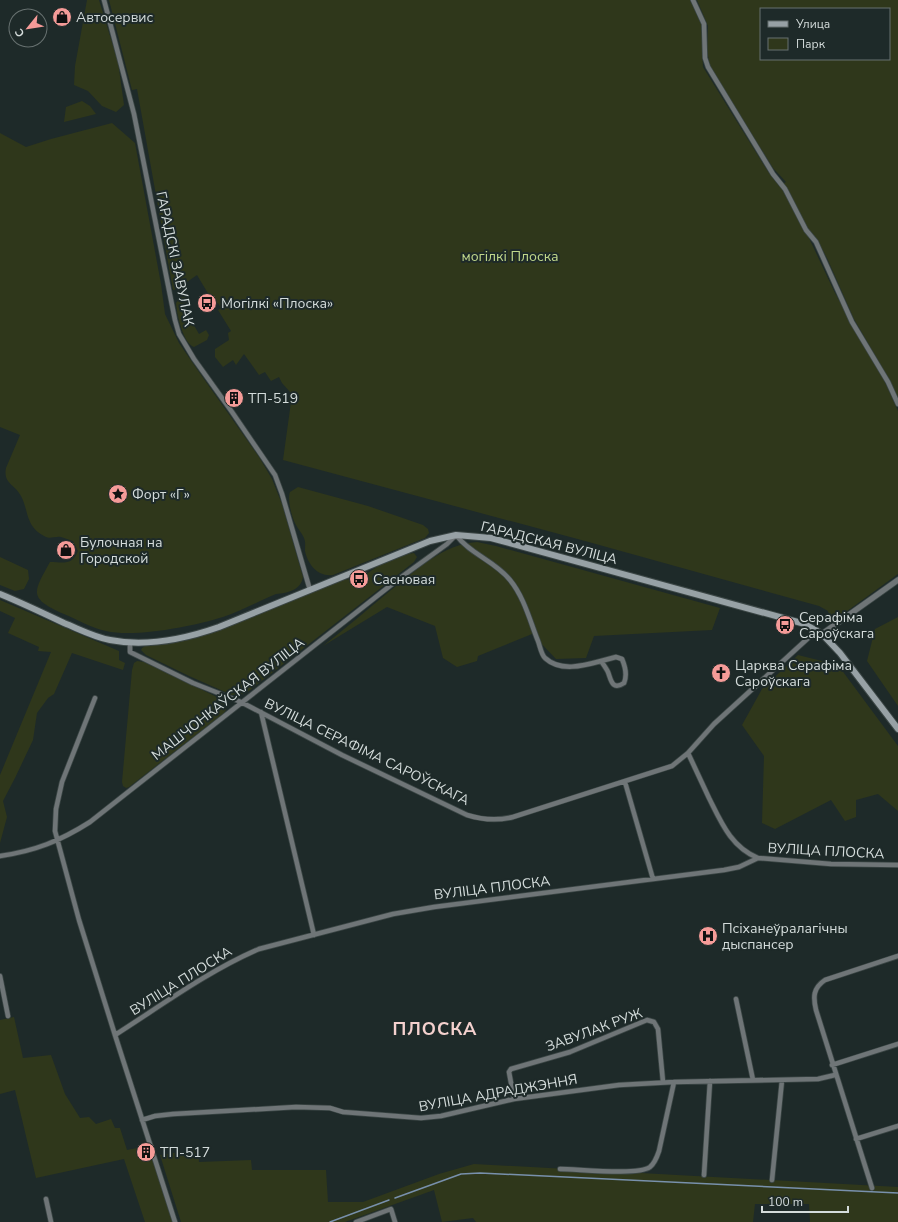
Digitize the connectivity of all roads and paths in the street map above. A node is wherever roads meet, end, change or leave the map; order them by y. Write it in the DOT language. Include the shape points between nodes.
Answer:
graph roads {
  1 [pos="104,0"];
  2 [pos="693,0"];
  3 [pos="898,404"];
  4 [pos="456,535"];
  5 [pos="898,580"];
  6 [pos="310,590"];
  7 [pos="0,594"];
  8 [pos="820,632"];
  9 [pos="130,642"];
  10 [pos="600,661"];
  11 [pos="95,698"];
  12 [pos="241,702"];
  13 [pos="261,712"];
  14 [pos="898,729"];
  15 [pos="688,753"];
  16 [pos="625,782"];
  17 [pos="57,841"];
  18 [pos="0,856"];
  19 [pos="758,858"];
  20 [pos="898,865"];
  21 [pos="653,879"];
  22 [pos="314,935"];
  23 [pos="898,956"];
  24 [pos="0,976"];
  25 [pos="736,999"];
  26 [pos="8,1016"];
  27 [pos="115,1035"];
  28 [pos="898,1044"];
  29 [pos="832,1065"];
  30 [pos="835,1076"];
  31 [pos="710,1080"];
  32 [pos="753,1080"];
  33 [pos="782,1080"];
  34 [pos="663,1082"];
  35 [pos="674,1082"];
  36 [pos="514,1099"];
  37 [pos="142,1120"];
  38 [pos="898,1126"];
  39 [pos="856,1138"];
  40 [pos="560,1169"];
  41 [pos="704,1175"];
  42 [pos="772,1180"];
  43 [pos="872,1188"];
  44 [pos="46,1199"];
  45 [pos="51,1222"];
  46 [pos="176,1222"];
  47 [pos="356,1222"];
  48 [pos="395,1222"];
  1 -- 6 [label="street, ГАРАДСКІ ЗАВУЛАК" via="134,114 179,334 275,475"];
  2 -- 3 [label="street" via="704,24 705,58 708,67 773,174 785,189 806,230 816,242 852,322 888,382"];
  4 -- 6 [label="main road, ГАРАДСКАЯ ВУЛІЦА" via="417,546"];
  4 -- 8 [label="main road, ГАРАДСКАЯ ВУЛІЦА" via="491,538 792,619"];
  4 -- 10 [label="street" via="469,549 495,565 511,580 522,599 544,657 557,664 571,667"];
  4 -- 12 [label="street, МАШЧОНКАЎСКАЯ ВУЛІЦА"];
  5 -- 8 [label="street"];
  6 -- 9 [label="main road, ГАРАДСКАЯ ВУЛІЦА" via="203,632 165,640"];
  7 -- 9 [label="main road, ГАРАДСКАЯ ВУЛІЦА" via="90,634 109,640"];
  8 -- 14 [label="main road, ГАРАДСКАЯ ВУЛІЦА" via="840,653"];
  8 -- 15 [label="street, ВУЛІЦА СЕРАФІМА САРОЎСКАГА" via="714,724"];
  9 -- 12 [label="street, ВУЛІЦА СЕРАФІМА САРОЎСКАГА" via="130,652 193,683"];
  10 -- 10 [label="street" via="616,657 622,659 626,678 624,683 619,686 612,684"];
  11 -- 17 [label="street" via="58,796 55,821"];
  12 -- 13 [label="street, ВУЛІЦА СЕРАФІМА САРОЎСКАГА"];
  12 -- 17 [label="street, МАШЧОНКАЎСКАЯ ВУЛІЦА" via="100,814"];
  13 -- 16 [label="street, ВУЛІЦА СЕРАФІМА САРОЎСКАГА" via="342,755 482,819 506,819"];
  13 -- 22 [label="street"];
  15 -- 16 [label="street, ВУЛІЦА СЕРАФІМА САРОЎСКАГА" via="672,766"];
  15 -- 19 [label="street" via="726,831 744,851"];
  16 -- 21 [label="street"];
  17 -- 18 [label="street, МАШЧОНКАЎСКАЯ ВУЛІЦА"];
  17 -- 27 [label="street"];
  19 -- 20 [label="street, ВУЛІЦА ПЛОСКА" via="831,864"];
  19 -- 21 [label="street, ВУЛІЦА ПЛОСКА" via="739,867 724,870"];
  21 -- 22 [label="street, ВУЛІЦА ПЛОСКА" via="434,907 393,914"];
  22 -- 27 [label="street, ВУЛІЦА ПЛОСКА" via="259,948 241,957"];
  23 -- 29 [label="street" via="830,977 816,988 816,1010"];
  24 -- 26 [label="street"];
  25 -- 32 [label="street"];
  27 -- 37 [label="street"];
  28 -- 29 [label="street"];
  29 -- 30 [label="street"];
  30 -- 33 [label="street, ВУЛІЦА АДРАДЖЭННЯ"];
  30 -- 39 [label="street"];
  31 -- 32 [label="street, ВУЛІЦА АДРАДЖЭННЯ"];
  31 -- 35 [label="street, ВУЛІЦА АДРАДЖЭННЯ"];
  31 -- 41 [label="street"];
  32 -- 33 [label="street, ВУЛІЦА АДРАДЖЭННЯ"];
  33 -- 42 [label="street"];
  34 -- 35 [label="street, ВУЛІЦА АДРАДЖЭННЯ"];
  34 -- 36 [label="street, ВУЛІЦА АДРАДЖЭННЯ"];
  34 -- 36 [label="street, ЗАВУЛАК РУЖ" via="658,1029 654,1022 647,1020 570,1052 511,1069 509,1076"];
  35 -- 40 [label="street" via="659,1151 649,1167 634,1171"];
  36 -- 37 [label="street, ВУЛІЦА АДРАДЖЭННЯ" via="441,1116 421,1118 343,1112 330,1108 296,1108 173,1114"];
  37 -- 46 [label="street"];
  38 -- 39 [label="street"];
  39 -- 43 [label="street"];
  44 -- 45 [label="street"];
  47 -- 48 [label="street" via="392,1209"];
}
